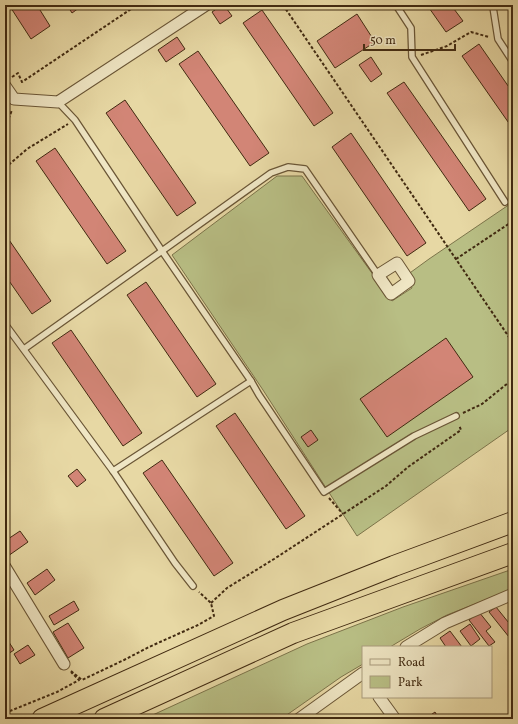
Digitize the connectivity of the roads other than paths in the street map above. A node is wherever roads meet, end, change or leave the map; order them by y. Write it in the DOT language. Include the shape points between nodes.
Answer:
graph roads {
  1 [pos="206,5"];
  2 [pos="396,5"];
  3 [pos="492,5"];
  4 [pos="513,62"];
  5 [pos="8,82"];
  6 [pos="58,102"];
  7 [pos="504,202"];
  8 [pos="162,252"];
  9 [pos="378,275"];
  10 [pos="5,324"];
  11 [pos="24,349"];
  12 [pos="251,381"];
  13 [pos="456,416"];
  14 [pos="113,471"];
  15 [pos="509,521"];
  16 [pos="513,553"];
  17 [pos="5,567"];
  18 [pos="192,586"];
  19 [pos="513,594"];
  20 [pos="282,610"];
  21 [pos="293,633"];
  22 [pos="408,646"];
  23 [pos="64,664"];
  24 [pos="362,674"];
  25 [pos="379,698"];
  26 [pos="42,719"];
  27 [pos="104,719"];
  28 [pos="299,719"];
  29 [pos="395,719"];
  1 -- 6 [label="street"];
  2 -- 7 [label="lane" via="411,28 412,57"];
  3 -- 4 [label="lane" via="498,39"];
  5 -- 6 [label="street" via="14,99"];
  6 -- 8 [label="lane" via="75,120"];
  8 -- 9 [label="lane" via="271,173 288,167 305,169"];
  8 -- 11 [label="lane"];
  8 -- 12 [label="lane"];
  10 -- 11 [label="lane"];
  11 -- 14 [label="lane"];
  12 -- 13 [label="lane" via="324,492 414,436"];
  12 -- 14 [label="lane"];
  14 -- 18 [label="lane"];
  15 -- 20 [label="highway"];
  16 -- 21 [label="highway"];
  17 -- 23 [label="street"];
  19 -- 22 [label="street" via="445,623"];
  20 -- 21 [label="highway" via="266,621 262,628 271,638"];
  20 -- 26 [label="highway"];
  21 -- 27 [label="highway"];
  24 -- 28 [label="street"];
  25 -- 29 [label="street"];
}
